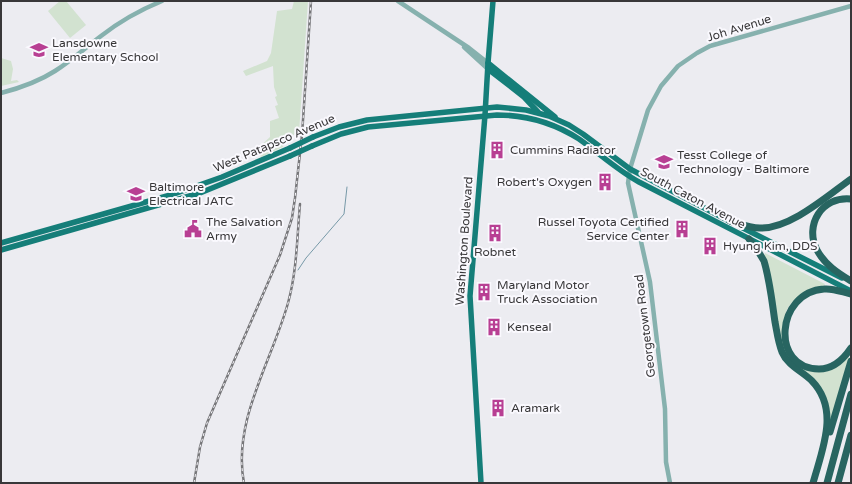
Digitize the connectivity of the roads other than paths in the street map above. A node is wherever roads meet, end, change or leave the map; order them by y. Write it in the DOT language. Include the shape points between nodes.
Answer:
graph roads {
  1 [pos="162,1"];
  2 [pos="398,1"];
  3 [pos="493,1"];
  4 [pos="851,6"];
  5 [pos="488,66"];
  6 [pos="1,93"];
  7 [pos="486,108"];
  8 [pos="538,112"];
  9 [pos="485,116"];
  10 [pos="536,120"];
  11 [pos="560,121"];
  12 [pos="630,169"];
  13 [pos="628,176"];
  14 [pos="851,179"];
  15 [pos="851,199"];
  16 [pos="730,221"];
  17 [pos="749,239"];
  18 [pos="1,243"];
  19 [pos="1,250"];
  20 [pos="851,282"];
  21 [pos="851,293"];
  22 [pos="851,348"];
  23 [pos="851,361"];
  24 [pos="851,394"];
  25 [pos="851,435"];
  26 [pos="481,483"];
  27 [pos="670,483"];
  28 [pos="814,483"];
  29 [pos="827,483"];
  30 [pos="838,483"];
  1 -- 6 [label="street" via="120,23 64,66 31,84"];
  2 -- 5 [label="street" via="459,41"];
  3 -- 5 [label="main road, Washington Boulevard"];
  4 -- 12 [label="street, Joh Avenue" via="710,46 678,66 652,100"];
  5 -- 7 [label="main road, Washington Boulevard"];
  5 -- 8 [label="main road, South Caton Avenue"];
  5 -- 11 [label="main road, South Caton Avenue"];
  7 -- 8 [label="main road, West Patapsco Avenue" via="506,107"];
  7 -- 9 [label="main road, Washington Boulevard"];
  7 -- 18 [label="main road, West Patapsco Avenue, bridge" via="367,120 339,127 222,177 174,194"];
  8 -- 10 [label="main road"];
  8 -- 11 [label="main road, South Caton Avenue"];
  9 -- 10 [label="main road, West Patapsco Avenue" via="515,116"];
  9 -- 19 [label="main road, West Patapsco Avenue, bridge" via="368,127 341,134 194,195"];
  9 -- 26 [label="main road, Washington Boulevard" via="470,296"];
  10 -- 13 [label="main road, South Caton Avenue" via="574,136"];
  11 -- 12 [label="main road, South Caton Avenue" via="583,134"];
  12 -- 13 [label="street, Georgetown Road"];
  12 -- 16 [label="main road, South Caton Avenue"];
  13 -- 17 [label="main road, South Caton Avenue"];
  13 -- 27 [label="street, Georgetown Road" via="629,190 648,267 665,409 666,462"];
  14 -- 16 [label="highway" via="780,226 760,228"];
  15 -- 20 [label="highway" via="839,199 825,206 815,218 813,233 815,246 826,263"];
  16 -- 20 [label="main road, South Caton Avenue"];
  17 -- 21 [label="main road, South Caton Avenue"];
  17 -- 28 [label="highway" via="764,261 782,353 791,365 814,382 825,404 828,423"];
  21 -- 22 [label="highway" via="829,289 806,294 790,311 785,331 787,345 793,356 809,368 831,367 842,360"];
  23 -- 28 [label="highway"];
  24 -- 29 [label="highway"];
  25 -- 30 [label="highway"];
}
